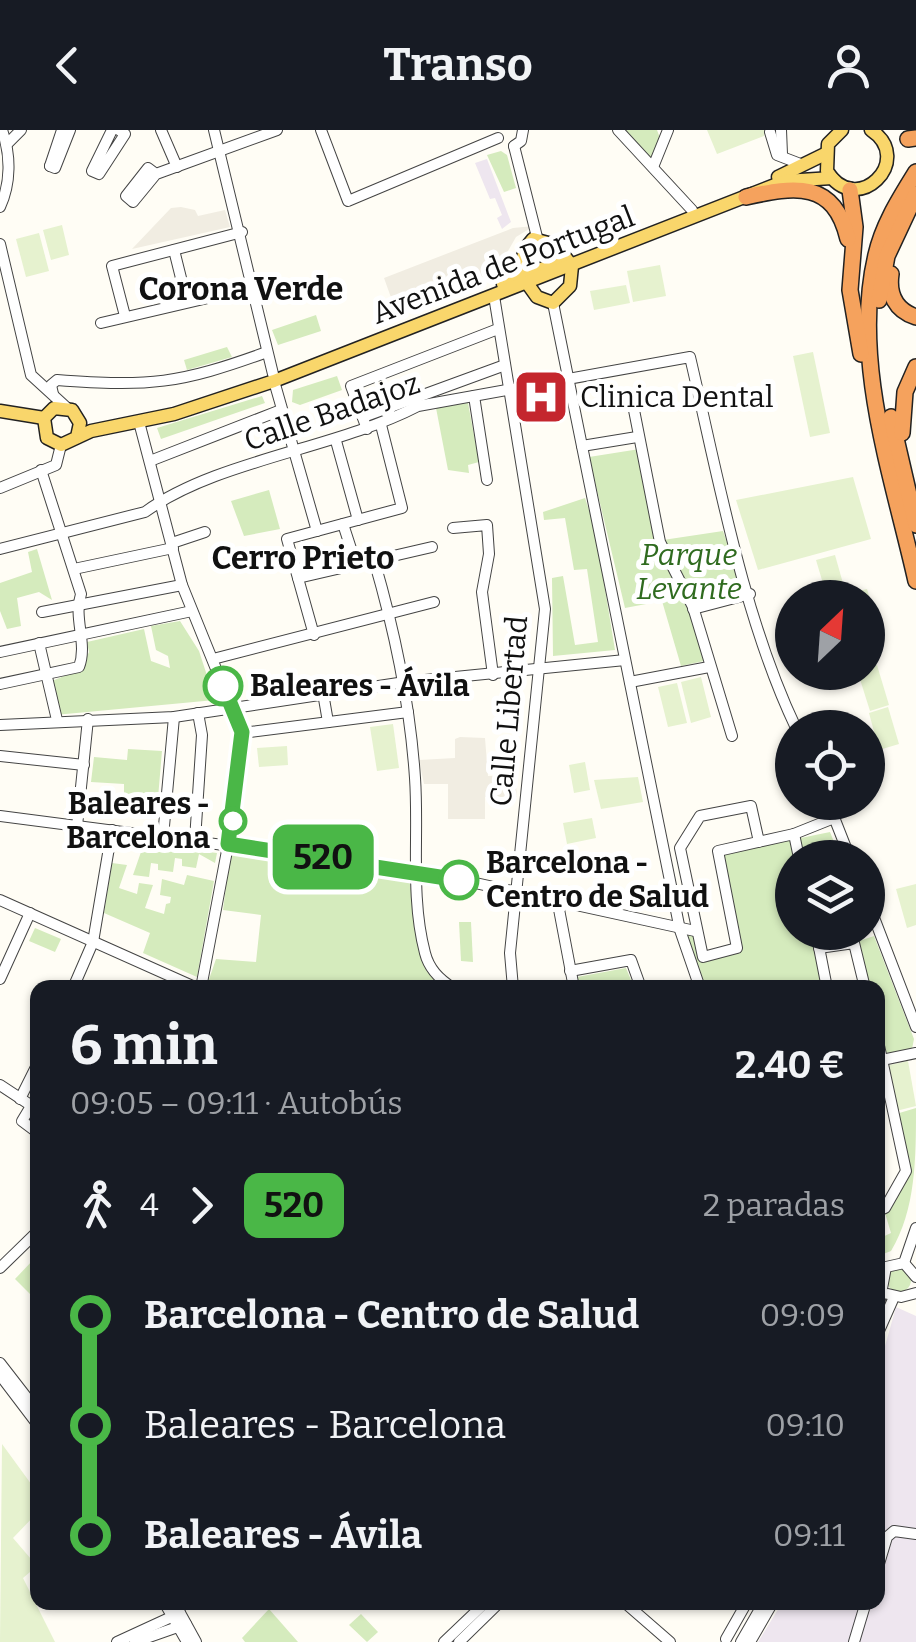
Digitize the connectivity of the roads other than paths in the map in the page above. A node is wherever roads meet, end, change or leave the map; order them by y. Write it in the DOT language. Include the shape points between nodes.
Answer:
graph roads {
  1 [pos="2,130"];
  2 [pos="21,130"];
  3 [pos="62,130"];
  4 [pos="70,130"];
  5 [pos="161,130"];
  6 [pos="214,130"];
  7 [pos="277,130"];
  8 [pos="321,130"];
  9 [pos="523,130"];
  10 [pos="618,130"];
  11 [pos="668,130"];
  12 [pos="842,130"];
  13 [pos="875,130"];
  14 [pos="774,131"];
  15 [pos="498,134"];
  16 [pos="913,138"];
  17 [pos="7,144"];
  18 [pos="514,146"];
  19 [pos="888,151"];
  20 [pos="222,152"];
  21 [pos="825,154"];
  22 [pos="804,166"];
  23 [pos="176,167"];
  24 [pos="652,167"];
  25 [pos="916,172"];
  26 [pos="156,174"];
  27 [pos="832,178"];
  28 [pos="850,190"];
  29 [pos="746,197"];
  30 [pos="912,201"];
  31 [pos="0,207"];
  32 [pos="692,210"];
  33 [pos="242,232"];
  34 [pos="537,238"];
  35 [pos="0,244"];
  36 [pos="174,250"];
  37 [pos="570,262"];
  38 [pos="848,266"];
  39 [pos="524,280"];
  40 [pos="255,296"];
  41 [pos="494,296"];
  42 [pos="187,302"];
  43 [pos="553,303"];
  44 [pos="124,316"];
  45 [pos="916,317"];
  46 [pos="101,323"];
  47 [pos="498,329"];
  48 [pos="267,352"];
  49 [pos="505,364"];
  50 [pos="916,366"];
  51 [pos="274,378"];
  52 [pos="568,378"];
  53 [pos="509,388"];
  54 [pos="53,394"];
  55 [pos="474,396"];
  56 [pos="66,408"];
  57 [pos="281,410"];
  58 [pos="634,410"];
  59 [pos="0,415"];
  60 [pos="363,417"];
  61 [pos="43,422"];
  62 [pos="139,422"];
  63 [pos="380,425"];
  64 [pos="78,430"];
  65 [pos="367,430"];
  66 [pos="636,437"];
  67 [pos="336,441"];
  68 [pos="61,445"];
  69 [pos="582,446"];
  70 [pos="294,452"];
  71 [pos="150,460"];
  72 [pos="41,470"];
  73 [pos="487,480"];
  74 [pos="0,488"];
  75 [pos="161,500"];
  76 [pos="908,504"];
  77 [pos="358,520"];
  78 [pos="343,524"];
  79 [pos="916,525"];
  80 [pos="454,528"];
  81 [pos="60,530"];
  82 [pos="317,531"];
  83 [pos="204,532"];
  84 [pos="172,545"];
  85 [pos="432,547"];
  86 [pos="0,549"];
  87 [pos="374,560"];
  88 [pos="356,564"];
  89 [pos="74,569"];
  90 [pos="298,578"];
  91 [pos="916,581"];
  92 [pos="182,585"];
  93 [pos="750,594"];
  94 [pos="79,600"];
  95 [pos="434,602"];
  96 [pos="694,609"];
  97 [pos="192,611"];
  98 [pos="42,612"];
  99 [pos="390,614"];
  100 [pos="80,635"];
  101 [pos="314,635"];
  102 [pos="40,643"];
  103 [pos="0,652"];
  104 [pos="212,659"];
  105 [pos="625,660"];
  106 [pos="709,667"];
  107 [pos="541,668"];
  108 [pos="47,674"];
  109 [pos="494,675"];
  110 [pos="405,682"];
  111 [pos="630,682"];
  112 [pos="0,684"];
  113 [pos="322,694"];
  114 [pos="232,706"];
  115 [pos="790,710"];
  116 [pos="408,712"];
  117 [pos="198,713"];
  118 [pos="174,716"];
  119 [pos="88,719"];
  120 [pos="57,720"];
  121 [pos="328,722"];
  122 [pos="0,725"];
  123 [pos="242,732"];
  124 [pos="732,736"];
  125 [pos="0,756"];
  126 [pos="84,764"];
  127 [pos="0,816"];
  128 [pos="829,820"];
  129 [pos="76,826"];
  130 [pos="112,830"];
  131 [pos="794,834"];
  132 [pos="163,837"];
  133 [pos="194,840"];
  134 [pos="796,840"];
  135 [pos="759,842"];
  136 [pos="228,844"];
  137 [pos="416,870"];
  138 [pos="516,894"];
  139 [pos="0,900"];
  140 [pos="558,904"];
  141 [pos="30,913"];
  142 [pos="680,930"];
  143 [pos="695,931"];
  144 [pos="94,942"];
  145 [pos="885,946"];
  146 [pos="819,950"];
  147 [pos="856,950"];
  148 [pos="570,971"];
  149 [pos="0,979"];
  150 [pos="76,980"];
  151 [pos="181,980"];
  152 [pos="201,980"];
  153 [pos="443,980"];
  154 [pos="512,980"];
  155 [pos="572,980"];
  156 [pos="639,980"];
  157 [pos="697,980"];
  158 [pos="826,980"];
  159 [pos="864,980"];
  160 [pos="916,1026"];
  161 [pos="916,1053"];
  162 [pos="885,1059"];
  163 [pos="30,1079"];
  164 [pos="0,1085"];
  165 [pos="885,1093"];
  166 [pos="20,1099"];
  167 [pos="30,1105"];
  168 [pos="885,1208"];
  169 [pos="916,1228"];
  170 [pos="30,1243"];
  171 [pos="904,1263"];
  172 [pos="0,1268"];
  173 [pos="885,1277"];
  174 [pos="885,1284"];
  175 [pos="914,1287"];
  176 [pos="5,1369"];
  177 [pos="30,1402"];
  178 [pos="30,1411"];
  179 [pos="916,1534"];
  180 [pos="885,1543"];
  181 [pos="479,1610"];
  182 [pos="490,1610"];
  183 [pos="633,1610"];
  184 [pos="742,1610"];
  185 [pos="759,1610"];
  186 [pos="768,1610"];
  187 [pos="864,1610"];
  188 [pos="178,1617"];
  189 [pos="726,1639"];
  190 [pos="452,1640"];
  191 [pos="117,1642"];
  192 [pos="134,1642"];
  193 [pos="187,1642"];
  194 [pos="196,1642"];
  195 [pos="670,1642"];
  196 [pos="741,1642"];
  197 [pos="750,1642"];
  198 [pos="854,1642"];
  1 -- 17 [label="street"];
  2 -- 17 [label="street"];
  3 -- 4 [label="street" via="50,166 55,168"];
  5 -- 23 [label="street"];
  6 -- 20 [label="street"];
  7 -- 20 [label="street"];
  8 -- 15 [label="street" via="348,201"];
  9 -- 18 [label="street"];
  10 -- 24 [label="street"];
  11 -- 24 [label="street"];
  12 -- 21 [label="main road"];
  13 -- 19 [label="main road"];
  14 -- 22 [label="street" via="780,155"];
  15 -- 18 [label="street" via="504,145"];
  16 -- 19 [label="main road"];
  17 -- 31 [label="street" via="9,186"];
  18 -- 34 [label="street"];
  19 -- 28 [label="main road" via="880,181"];
  20 -- 23 [label="street"];
  20 -- 33 [label="street"];
  21 -- 22 [label="main road, Avenida de Portugal"];
  21 -- 27 [label="main road"];
  22 -- 32 [label="main road, Avenida de Portugal"];
  23 -- 26 [label="street"];
  24 -- 32 [label="street"];
  25 -- 76 [label="highway" via="880,240 867,312 877,398"];
  27 -- 28 [label="main road"];
  27 -- 29 [label="main road, Avenida de Portugal" via="784,181"];
  28 -- 38 [label="highway"];
  29 -- 37 [label="main road, Avenida de Portugal"];
  29 -- 38 [label="highway" via="798,189 825,197 844,224"];
  30 -- 45 [label="highway" via="889,287 896,304"];
  30 -- 79 [label="highway" via="884,270 878,344"];
  32 -- 37 [label="main road, Avenida de Portugal"];
  33 -- 36 [label="street"];
  33 -- 40 [label="street"];
  34 -- 37 [label="main road" via="556,245"];
  34 -- 39 [label="main road" via="524,250"];
  35 -- 54 [label="street" via="31,375"];
  36 -- 42 [label="street"];
  36 -- 44 [label="street" via="112,266"];
  37 -- 39 [label="main road, Avenida de Portugal"];
  37 -- 43 [label="main road" via="570,286"];
  38 -- 76 [label="highway" via="860,350"];
  39 -- 41 [label="main road, Avenida de Portugal"];
  39 -- 43 [label="main road" via="537,297"];
  39 -- 51 [label="main road, Avenida de Portugal"];
  40 -- 42 [label="street"];
  40 -- 48 [label="street"];
  41 -- 47 [label="street, Calle Libertad"];
  41 -- 51 [label="main road, Avenida de Portugal"];
  42 -- 44 [label="street"];
  43 -- 52 [label="street"];
  44 -- 46 [label="street"];
  47 -- 49 [label="street, Calle Libertad"];
  47 -- 60 [label="street" via="351,386"];
  48 -- 51 [label="street"];
  48 -- 54 [label="street" via="163,384 56,380"];
  49 -- 53 [label="street, Calle Libertad"];
  49 -- 60 [label="street, Calle Badajoz"];
  50 -- 76 [label="highway" via="904,392 902,423"];
  51 -- 57 [label="street"];
  51 -- 62 [label="main road, Avenida de Portugal"];
  51 -- 64 [label="main road, Avenida de Portugal"];
  52 -- 53 [label="street, Calle Badajoz"];
  52 -- 69 [label="street"];
  52 -- 93 [label="street, Calle Badajoz" via="690,356"];
  53 -- 55 [label="street, Calle Badajoz"];
  53 -- 107 [label="street, Calle Libertad" via="545,610"];
  54 -- 56 [label="street"];
  55 -- 63 [label="street, Calle Badajoz" via="418,406"];
  55 -- 73 [label="street"];
  56 -- 61 [label="main road" via="54,408"];
  56 -- 64 [label="main road"];
  57 -- 70 [label="street"];
  57 -- 71 [label="street"];
  58 -- 66 [label="street"];
  59 -- 61 [label="main road"];
  60 -- 65 [label="street"];
  61 -- 68 [label="main road" via="47,438"];
  62 -- 64 [label="main road, Avenida de Portugal"];
  62 -- 71 [label="street"];
  63 -- 65 [label="street, Calle Badajoz"];
  63 -- 77 [label="street" via="402,508"];
  64 -- 68 [label="main road"];
  65 -- 67 [label="street, Calle Badajoz"];
  66 -- 69 [label="street"];
  66 -- 96 [label="street" via="660,542"];
  67 -- 70 [label="street, Calle Badajoz"];
  67 -- 77 [label="street"];
  68 -- 72 [label="street" via="56,465"];
  69 -- 105 [label="street"];
  70 -- 75 [label="street, Calle Badajoz"];
  70 -- 82 [label="street"];
  71 -- 75 [label="street"];
  72 -- 74 [label="street"];
  72 -- 81 [label="street"];
  75 -- 81 [label="street, Calle Badajoz" via="145,512"];
  75 -- 84 [label="street"];
  76 -- 91 [label="highway"];
  77 -- 78 [label="street"];
  78 -- 82 [label="street"];
  78 -- 88 [label="street"];
  80 -- 109 [label="street" via="487,524 482,592"];
  81 -- 86 [label="street, Calle Badajoz"];
  81 -- 89 [label="street"];
  82 -- 90 [label="street" via="287,539"];
  83 -- 84 [label="street"];
  84 -- 89 [label="street"];
  84 -- 92 [label="street"];
  85 -- 87 [label="street"];
  87 -- 88 [label="street"];
  87 -- 99 [label="street"];
  88 -- 90 [label="street"];
  89 -- 94 [label="street"];
  90 -- 101 [label="street"];
  92 -- 94 [label="street"];
  92 -- 97 [label="street"];
  93 -- 96 [label="street"];
  93 -- 115 [label="street"];
  94 -- 98 [label="street"];
  94 -- 100 [label="street"];
  95 -- 99 [label="street"];
  96 -- 106 [label="street"];
  97 -- 100 [label="street"];
  97 -- 104 [label="street"];
  99 -- 101 [label="street"];
  99 -- 110 [label="street"];
  100 -- 102 [label="street"];
  100 -- 108 [label="street" via="84,652 78,667"];
  101 -- 104 [label="street"];
  102 -- 103 [label="street"];
  102 -- 108 [label="street"];
  104 -- 114 [label="street"];
  105 -- 107 [label="street"];
  105 -- 111 [label="street"];
  106 -- 111 [label="street"];
  106 -- 124 [label="street"];
  107 -- 109 [label="street"];
  107 -- 138 [label="street, Calle Libertad"];
  108 -- 112 [label="street"];
  108 -- 120 [label="street"];
  109 -- 110 [label="street"];
  110 -- 113 [label="street"];
  110 -- 116 [label="street"];
  111 -- 142 [label="street"];
  113 -- 114 [label="street"];
  113 -- 121 [label="street"];
  114 -- 117 [label="street"];
  114 -- 123 [label="street"];
  116 -- 121 [label="street"];
  116 -- 137 [label="street"];
  117 -- 118 [label="street"];
  117 -- 133 [label="street"];
  118 -- 119 [label="street"];
  118 -- 132 [label="street"];
  119 -- 120 [label="street"];
  119 -- 126 [label="street"];
  120 -- 122 [label="street"];
  121 -- 123 [label="street"];
  123 -- 136 [label="street"];
  125 -- 126 [label="street"];
  126 -- 129 [label="street"];
  127 -- 129 [label="street"];
  128 -- 131 [label="street"];
  129 -- 130 [label="street"];
  130 -- 132 [label="street"];
  130 -- 144 [label="street"];
  131 -- 134 [label="street"];
  131 -- 135 [label="street"];
  132 -- 133 [label="street"];
  133 -- 136 [label="street"];
  135 -- 143 [label="street" via="718,851 736,948 703,956"];
  135 -- 143 [label="street" via="751,806 700,816 680,848"];
  136 -- 137 [label="street"];
  136 -- 152 [label="street"];
  137 -- 138 [label="street"];
  137 -- 153 [label="street" via="425,954"];
  138 -- 140 [label="street"];
  138 -- 154 [label="street, Calle Libertad"];
  139 -- 141 [label="street"];
  140 -- 142 [label="street"];
  140 -- 148 [label="street"];
  141 -- 144 [label="street"];
  141 -- 149 [label="street"];
  142 -- 143 [label="street"];
  142 -- 157 [label="street"];
  144 -- 150 [label="street"];
  144 -- 151 [label="street"];
  145 -- 160 [label="street"];
  146 -- 158 [label="street"];
  147 -- 159 [label="street"];
  148 -- 155 [label="street"];
  148 -- 156 [label="street" via="631,960"];
  161 -- 162 [label="street"];
  163 -- 166 [label="street"];
  164 -- 166 [label="street"];
  165 -- 168 [label="street" via="906,1174"];
  166 -- 167 [label="street"];
  169 -- 171 [label="street"];
  170 -- 172 [label="street"];
  171 -- 173 [label="street" via="889,1264"];
  171 -- 175 [label="street"];
  174 -- 175 [label="street"];
  176 -- 177 [label="street"];
  176 -- 178 [label="street"];
  179 -- 180 [label="street" via="894,1531"];
  181 -- 190 [label="street"];
  182 -- 190 [label="street"];
  183 -- 195 [label="street"];
  184 -- 189 [label="street"];
  185 -- 196 [label="street"];
  186 -- 197 [label="street"];
  187 -- 198 [label="street"];
  188 -- 191 [label="street"];
  188 -- 192 [label="street"];
  188 -- 193 [label="street"];
  188 -- 194 [label="street"];
}
